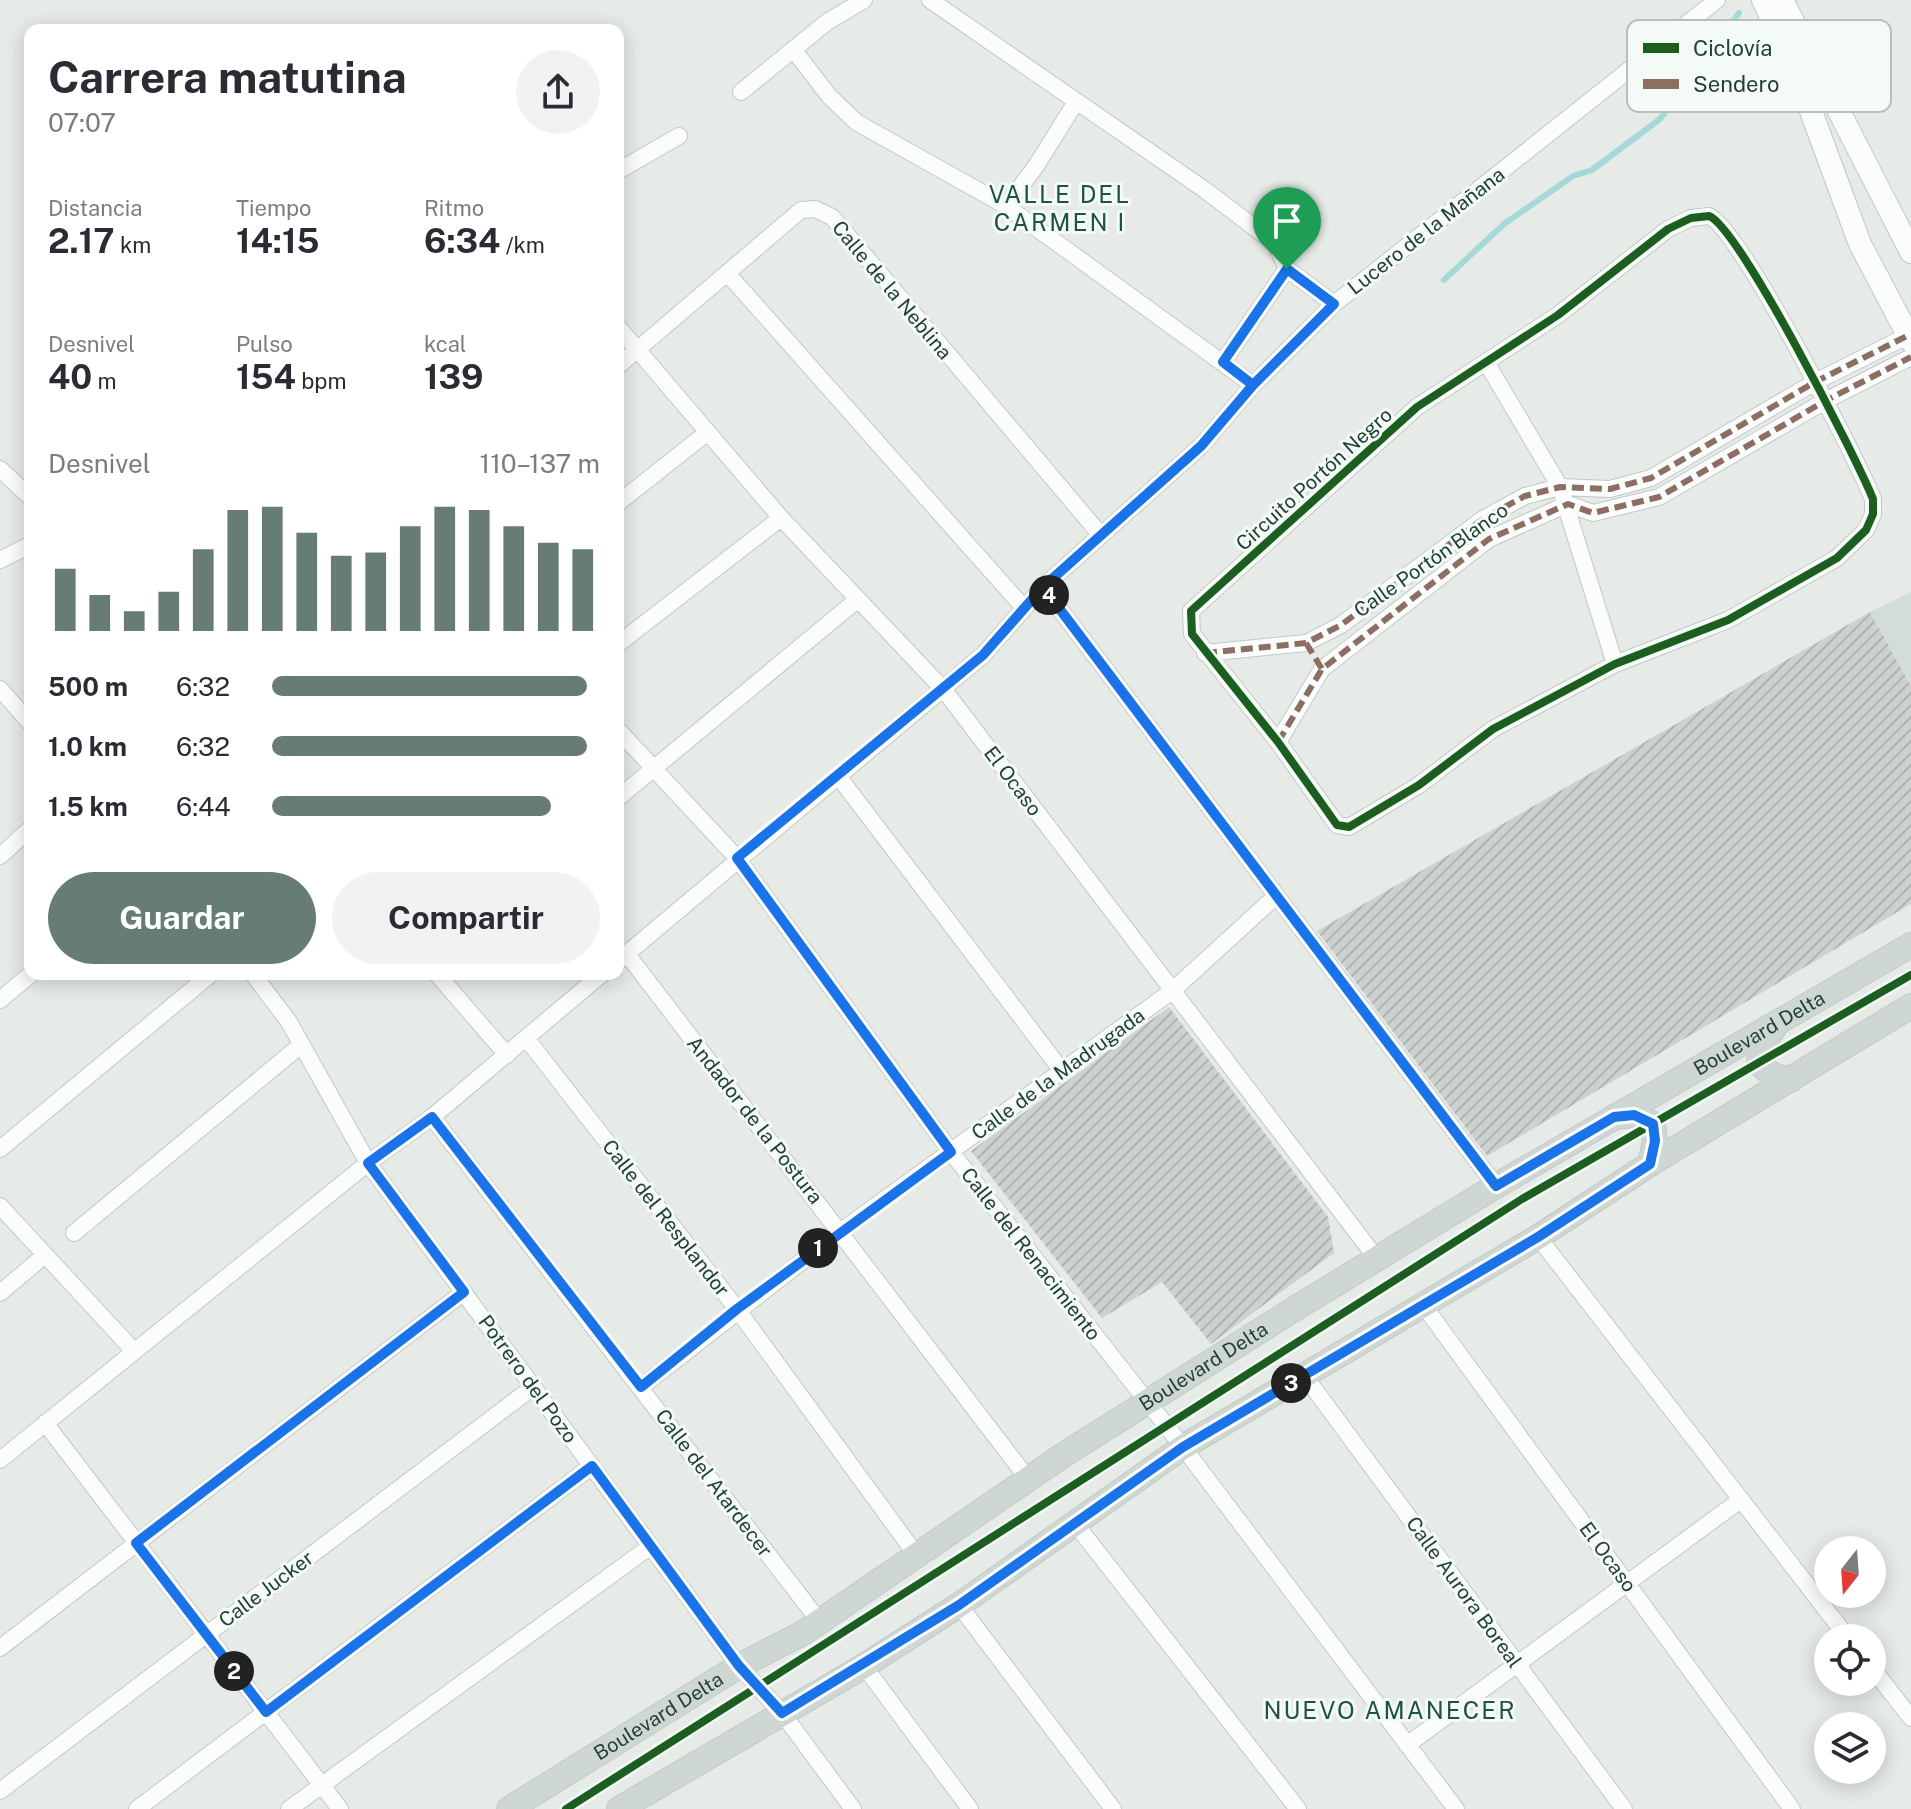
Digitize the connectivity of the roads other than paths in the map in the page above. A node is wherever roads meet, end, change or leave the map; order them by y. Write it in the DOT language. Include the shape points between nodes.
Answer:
graph roads {
  1 [pos="864,0"];
  2 [pos="930,0"];
  3 [pos="1717,0"];
  4 [pos="1763,0"];
  5 [pos="1782,0"];
  6 [pos="1692,20"];
  7 [pos="1772,20"];
  8 [pos="1792,20"];
  9 [pos="793,49"];
  10 [pos="1627,71"];
  11 [pos="741,92"];
  12 [pos="1076,102"];
  13 [pos="1811,112"];
  14 [pos="1839,112"];
  15 [pos="679,136"];
  16 [pos="624,168"];
  17 [pos="1006,206"];
  18 [pos="1911,252"];
  19 [pos="1287,269"];
  20 [pos="727,273"];
  21 [pos="1334,304"];
  22 [pos="624,334"];
  23 [pos="1910,342"];
  24 [pos="638,351"];
  25 [pos="624,362"];
  26 [pos="1223,362"];
  27 [pos="1486,362"];
  28 [pos="1815,382"];
  29 [pos="1253,385"];
  30 [pos="1825,401"];
  31 [pos="708,432"];
  32 [pos="0,469"];
  33 [pos="1560,487"];
  34 [pos="24,491"];
  35 [pos="624,498"];
  36 [pos="1568,504"];
  37 [pos="781,518"];
  38 [pos="1099,533"];
  39 [pos="24,548"];
  40 [pos="0,560"];
  41 [pos="1043,587"];
  42 [pos="857,600"];
  43 [pos="1024,608"];
  44 [pos="624,639"];
  45 [pos="1306,643"];
  46 [pos="1205,653"];
  47 [pos="1615,664"];
  48 [pos="1322,669"];
  49 [pos="0,689"];
  50 [pos="944,690"];
  51 [pos="24,716"];
  52 [pos="624,736"];
  53 [pos="1278,742"];
  54 [pos="653,766"];
  55 [pos="838,776"];
  56 [pos="624,793"];
  57 [pos="24,834"];
  58 [pos="0,856"];
  59 [pos="737,858"];
  60 [pos="1275,897"];
  61 [pos="1911,945"];
  62 [pos="624,955"];
  63 [pos="624,960"];
  64 [pos="24,980"];
  65 [pos="204,980"];
  66 [pos="257,980"];
  67 [pos="442,980"];
  68 [pos="595,980"];
  69 [pos="1172,991"];
  70 [pos="0,1000"];
  71 [pos="1911,1006"];
  72 [pos="1779,1021"];
  73 [pos="526,1038"];
  74 [pos="301,1045"];
  75 [pos="507,1055"];
  76 [pos="1062,1071"];
  77 [pos="1791,1080"];
  78 [pos="432,1117"];
  79 [pos="1614,1117"];
  80 [pos="0,1149"];
  81 [pos="951,1152"];
  82 [pos="368,1163"];
  83 [pos="1650,1164"];
  84 [pos="1496,1186"];
  85 [pos="0,1206"];
  86 [pos="841,1231"];
  87 [pos="74,1233"];
  88 [pos="1538,1237"];
  89 [pos="45,1255"];
  90 [pos="1377,1259"];
  91 [pos="464,1292"];
  92 [pos="0,1293"];
  93 [pos="1424,1306"];
  94 [pos="737,1309"];
  95 [pos="134,1351"];
  96 [pos="1304,1375"];
  97 [pos="533,1387"];
  98 [pos="641,1387"];
  99 [pos="1147,1402"];
  100 [pos="45,1423"];
  101 [pos="1183,1447"];
  102 [pos="0,1460"];
  103 [pos="592,1466"];
  104 [pos="1028,1479"];
  105 [pos="1739,1501"];
  106 [pos="1074,1522"];
  107 [pos="136,1543"];
  108 [pos="651,1546"];
  109 [pos="917,1556"];
  110 [pos="1627,1584"];
  111 [pos="959,1605"];
  112 [pos="820,1622"];
  113 [pos="1837,1624"];
  114 [pos="206,1634"];
  115 [pos="0,1648"];
  116 [pos="1517,1664"];
  117 [pos="739,1666"];
  118 [pos="864,1666"];
  119 [pos="1886,1686"];
  120 [pos="266,1712"];
  121 [pos="782,1713"];
  122 [pos="1911,1718"];
  123 [pos="1407,1745"];
  124 [pos="321,1785"];
  125 [pos="0,1791"];
  126 [pos="137,1809"];
  127 [pos="289,1809"];
  128 [pos="340,1809"];
  129 [pos="509,1809"];
  130 [pos="619,1809"];
  131 [pos="853,1809"];
  132 [pos="970,1809"];
  133 [pos="1113,1809"];
  134 [pos="1298,1809"];
  135 [pos="1456,1809"];
  136 [pos="1624,1809"];
  137 [pos="1792,1809"];
  1 -- 9 [label="street"];
  2 -- 12 [label="street"];
  3 -- 6 [label="street, Lucero de la Mañana"];
  4 -- 7 [label="main road"];
  5 -- 8 [label="main road"];
  9 -- 11 [label="street"];
  9 -- 17 [label="street" via="856,122"];
  10 -- 21 [label="street, Lucero de la Mañana"];
  12 -- 17 [label="street"];
  12 -- 19 [label="street" via="1275,243"];
  13 -- 23 [label="main road" via="1860,244"];
  14 -- 18 [label="main road"];
  15 -- 16 [label="street"];
  17 -- 26 [label="street"];
  19 -- 21 [label="street"];
  19 -- 26 [label="street"];
  20 -- 24 [label="street, Calle de la Neblina"];
  20 -- 38 [label="street, Calle de la Neblina" via="801,210 815,209 832,217"];
  20 -- 43 [label="street"];
  21 -- 29 [label="street, Lucero de la Mañana"];
  22 -- 24 [label="street, El Ocaso"];
  23 -- 28 [label="street, Calle Portón Blanco"];
  23 -- 30 [label="street"];
  24 -- 25 [label="street, Calle de la Neblina"];
  24 -- 31 [label="street, El Ocaso"];
  26 -- 29 [label="street"];
  27 -- 28 [label="street, Circuito Portón Negro" via="1558,315 1668,229 1705,216 1721,223"];
  27 -- 33 [label="street"];
  27 -- 46 [label="street, Circuito Portón Negro" via="1417,407 1191,611 1192,634"];
  28 -- 30 [label="street, Circuito Portón Negro"];
  28 -- 33 [label="street, Calle Portón Blanco" via="1651,478 1610,489"];
  29 -- 38 [label="street, Lucero de la Mañana" via="1201,446"];
  30 -- 36 [label="street" via="1659,497 1593,513"];
  30 -- 47 [label="street, Circuito Portón Negro" via="1873,499 1873,514 1859,540 1728,620"];
  31 -- 35 [label="street"];
  31 -- 37 [label="street, El Ocaso"];
  32 -- 34 [label="street"];
  33 -- 36 [label="street"];
  33 -- 45 [label="street, Calle Portón Blanco" via="1525,496 1483,519 1341,625"];
  36 -- 47 [label="street"];
  36 -- 48 [label="street, Calle Portón Blanco" via="1489,539"];
  37 -- 42 [label="street, El Ocaso"];
  37 -- 44 [label="street"];
  38 -- 41 [label="street, Lucero de la Mañana"];
  39 -- 40 [label="street"];
  41 -- 43 [label="street, Lucero de la Mañana"];
  41 -- 60 [label="street"];
  42 -- 50 [label="street, El Ocaso"];
  42 -- 54 [label="street"];
  43 -- 50 [label="street, Lucero de la Mañana"];
  45 -- 46 [label="street, Calle Portón Blanco"];
  45 -- 48 [label="street"];
  46 -- 53 [label="street, Circuito Portón Negro"];
  47 -- 53 [label="street, Circuito Portón Negro" via="1493,729 1419,785 1349,827 1337,825"];
  48 -- 53 [label="street, Calle Portón Blanco"];
  49 -- 51 [label="street"];
  50 -- 55 [label="street, Lucero de la Mañana"];
  50 -- 69 [label="street, El Ocaso"];
  52 -- 54 [label="street, Calle del Renacimiento"];
  54 -- 56 [label="street"];
  54 -- 59 [label="street, Calle del Renacimiento"];
  55 -- 59 [label="street, Lucero de la Mañana"];
  55 -- 76 [label="street"];
  57 -- 58 [label="street"];
  59 -- 62 [label="street, Lucero de la Mañana"];
  59 -- 81 [label="street, Calle del Renacimiento"];
  60 -- 69 [label="street, Calle de la Madrugada"];
  60 -- 84 [label="street"];
  61 -- 72 [label="main road, Boulevard Delta"];
  63 -- 86 [label="street, Andador de la Postura"];
  64 -- 70 [label="street"];
  65 -- 80 [label="street"];
  66 -- 74 [label="street, Potrero del Pozo"];
  67 -- 75 [label="street"];
  68 -- 73 [label="street"];
  69 -- 76 [label="street, Calle de la Madrugada"];
  69 -- 90 [label="street, El Ocaso"];
  71 -- 77 [label="main road"];
  72 -- 77 [label="main road" via="1760,1050 1759,1063 1772,1075"];
  72 -- 79 [label="main road, Boulevard Delta"];
  73 -- 75 [label="street"];
  73 -- 94 [label="street, Calle del Resplandor"];
  74 -- 82 [label="street, Potrero del Pozo"];
  74 -- 87 [label="street"];
  75 -- 78 [label="street"];
  76 -- 81 [label="street, Calle de la Madrugada"];
  77 -- 83 [label="main road"];
  78 -- 82 [label="street"];
  78 -- 98 [label="street, Calle del Atardecer"];
  79 -- 83 [label="main road" via="1634,1115 1653,1124"];
  79 -- 84 [label="main road, Boulevard Delta"];
  81 -- 86 [label="street, Calle de la Madrugada"];
  81 -- 99 [label="street, Calle del Renacimiento"];
  82 -- 91 [label="street, Potrero del Pozo"];
  82 -- 95 [label="street"];
  83 -- 88 [label="main road"];
  84 -- 90 [label="main road, Boulevard Delta"];
  85 -- 89 [label="street"];
  86 -- 94 [label="street, Calle de la Madrugada"];
  86 -- 104 [label="street, Andador de la Postura"];
  88 -- 93 [label="main road"];
  88 -- 105 [label="street"];
  89 -- 92 [label="street"];
  89 -- 95 [label="street"];
  90 -- 99 [label="main road, Boulevard Delta"];
  91 -- 97 [label="street, Potrero del Pozo"];
  91 -- 107 [label="street"];
  93 -- 96 [label="main road"];
  93 -- 110 [label="street, El Ocaso"];
  94 -- 98 [label="street, Calle de la Madrugada"];
  94 -- 109 [label="street, Calle del Resplandor"];
  95 -- 100 [label="street"];
  96 -- 101 [label="main road"];
  96 -- 116 [label="street, Calle Aurora Boreal"];
  97 -- 103 [label="street, Potrero del Pozo"];
  97 -- 114 [label="street, Calle Jucker"];
  98 -- 112 [label="street, Calle del Atardecer"];
  99 -- 101 [label="street, Calle del Renacimiento"];
  99 -- 104 [label="main road, Boulevard Delta"];
  100 -- 102 [label="street"];
  100 -- 107 [label="street"];
  101 -- 106 [label="main road"];
  101 -- 123 [label="street, Calle del Renacimiento"];
  103 -- 108 [label="street, Potrero del Pozo"];
  103 -- 120 [label="street"];
  104 -- 109 [label="main road, Boulevard Delta"];
  105 -- 110 [label="street"];
  105 -- 113 [label="street"];
  106 -- 111 [label="main road"];
  106 -- 134 [label="street"];
  107 -- 114 [label="street"];
  107 -- 115 [label="street"];
  108 -- 117 [label="street, Potrero del Pozo"];
  108 -- 124 [label="street"];
  109 -- 112 [label="main road, Boulevard Delta"];
  110 -- 116 [label="street"];
  110 -- 137 [label="street, El Ocaso"];
  111 -- 118 [label="main road"];
  111 -- 133 [label="street"];
  112 -- 117 [label="main road, Boulevard Delta"];
  114 -- 120 [label="street"];
  114 -- 125 [label="street, Calle Jucker"];
  116 -- 123 [label="street"];
  116 -- 136 [label="street, Calle Aurora Boreal"];
  117 -- 121 [label="street, Potrero del Pozo"];
  117 -- 129 [label="main road, Boulevard Delta"];
  118 -- 121 [label="main road"];
  118 -- 132 [label="street"];
  119 -- 122 [label="street"];
  120 -- 124 [label="street"];
  120 -- 126 [label="street"];
  121 -- 130 [label="main road"];
  121 -- 131 [label="street, Potrero del Pozo"];
  123 -- 135 [label="street, Calle del Renacimiento"];
  124 -- 127 [label="street"];
  124 -- 128 [label="street"];
}
